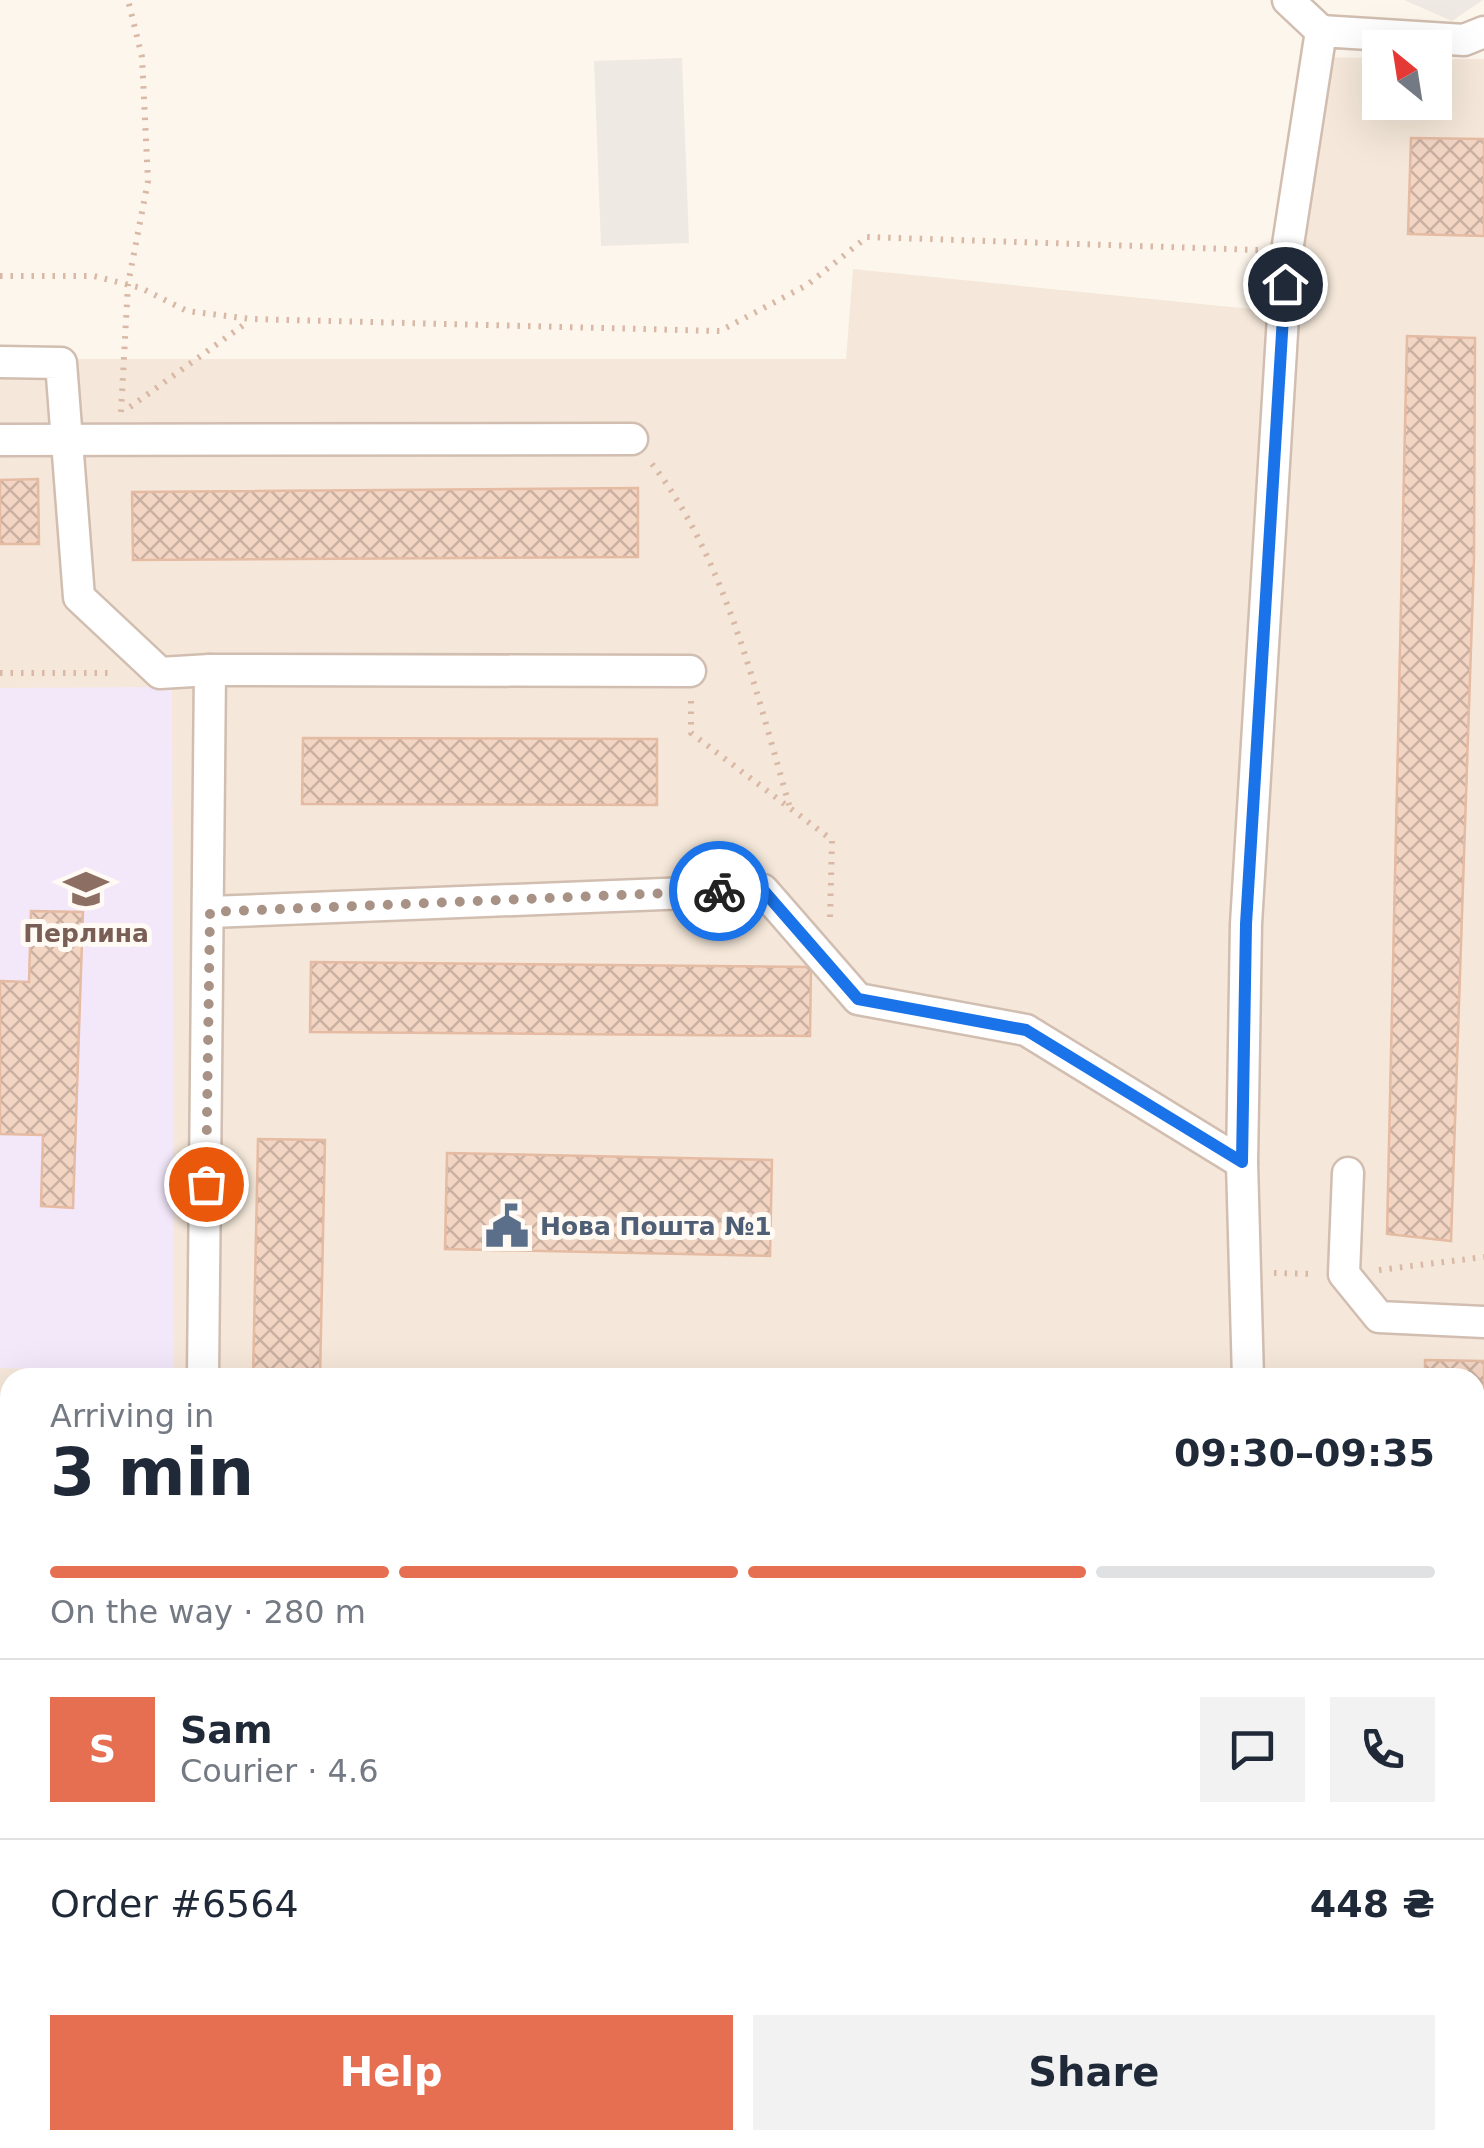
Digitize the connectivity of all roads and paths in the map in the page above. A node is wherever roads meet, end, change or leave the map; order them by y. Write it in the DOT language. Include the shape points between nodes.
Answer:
graph roads {
  1 [pos="128,0"];
  2 [pos="1288,0"];
  3 [pos="1320,31"];
  4 [pos="1484,32"];
  5 [pos="1287,251"];
  6 [pos="0,276"];
  7 [pos="128,284"];
  8 [pos="251,319"];
  9 [pos="0,362"];
  10 [pos="632,439"];
  11 [pos="0,440"];
  12 [pos="67,440"];
  13 [pos="210,670"];
  14 [pos="690,671"];
  15 [pos="0,673"];
  16 [pos="160,673"];
  17 [pos="790,808"];
  18 [pos="210,912"];
  19 [pos="828,965"];
  20 [pos="1242,1162"];
  21 [pos="1348,1173"];
  22 [pos="1484,1257"];
  23 [pos="1242,1273"];
  24 [pos="1344,1274"];
  25 [pos="1484,1322"];
  26 [pos="202,1368"];
  27 [pos="1247,1368"];
  1 -- 7 [label="path" via="142,57 148,181"];
  2 -- 3 [label="street"];
  3 -- 4 [label="street" via="1464,40"];
  3 -- 5 [label="street"];
  5 -- 8 [label="path" via="867,237 807,284 720,331"];
  5 -- 20 [label="street" via="1246,924"];
  6 -- 7 [label="path" via="94,276"];
  7 -- 8 [label="path" via="187,311"];
  7 -- 8 [label="path" via="120,413"];
  9 -- 12 [label="street" via="61,363"];
  10 -- 12 [label="street"];
  10 -- 17 [label="path" via="684,505 750,670"];
  11 -- 12 [label="street"];
  12 -- 16 [label="street" via="79,597"];
  13 -- 14 [label="street"];
  13 -- 16 [label="street"];
  13 -- 18 [label="street"];
  14 -- 17 [label="path" via="691,733"];
  15 -- 16 [label="path"];
  17 -- 19 [label="path" via="832,840"];
  18 -- 19 [label="street" via="763,890"];
  18 -- 26 [label="street"];
  19 -- 20 [label="street" via="858,999 1026,1030"];
  20 -- 23 [label="street"];
  21 -- 24 [label="street"];
  22 -- 24 [label="path"];
  23 -- 24 [label="path"];
  23 -- 27 [label="street"];
  24 -- 25 [label="street" via="1379,1316"];
}
